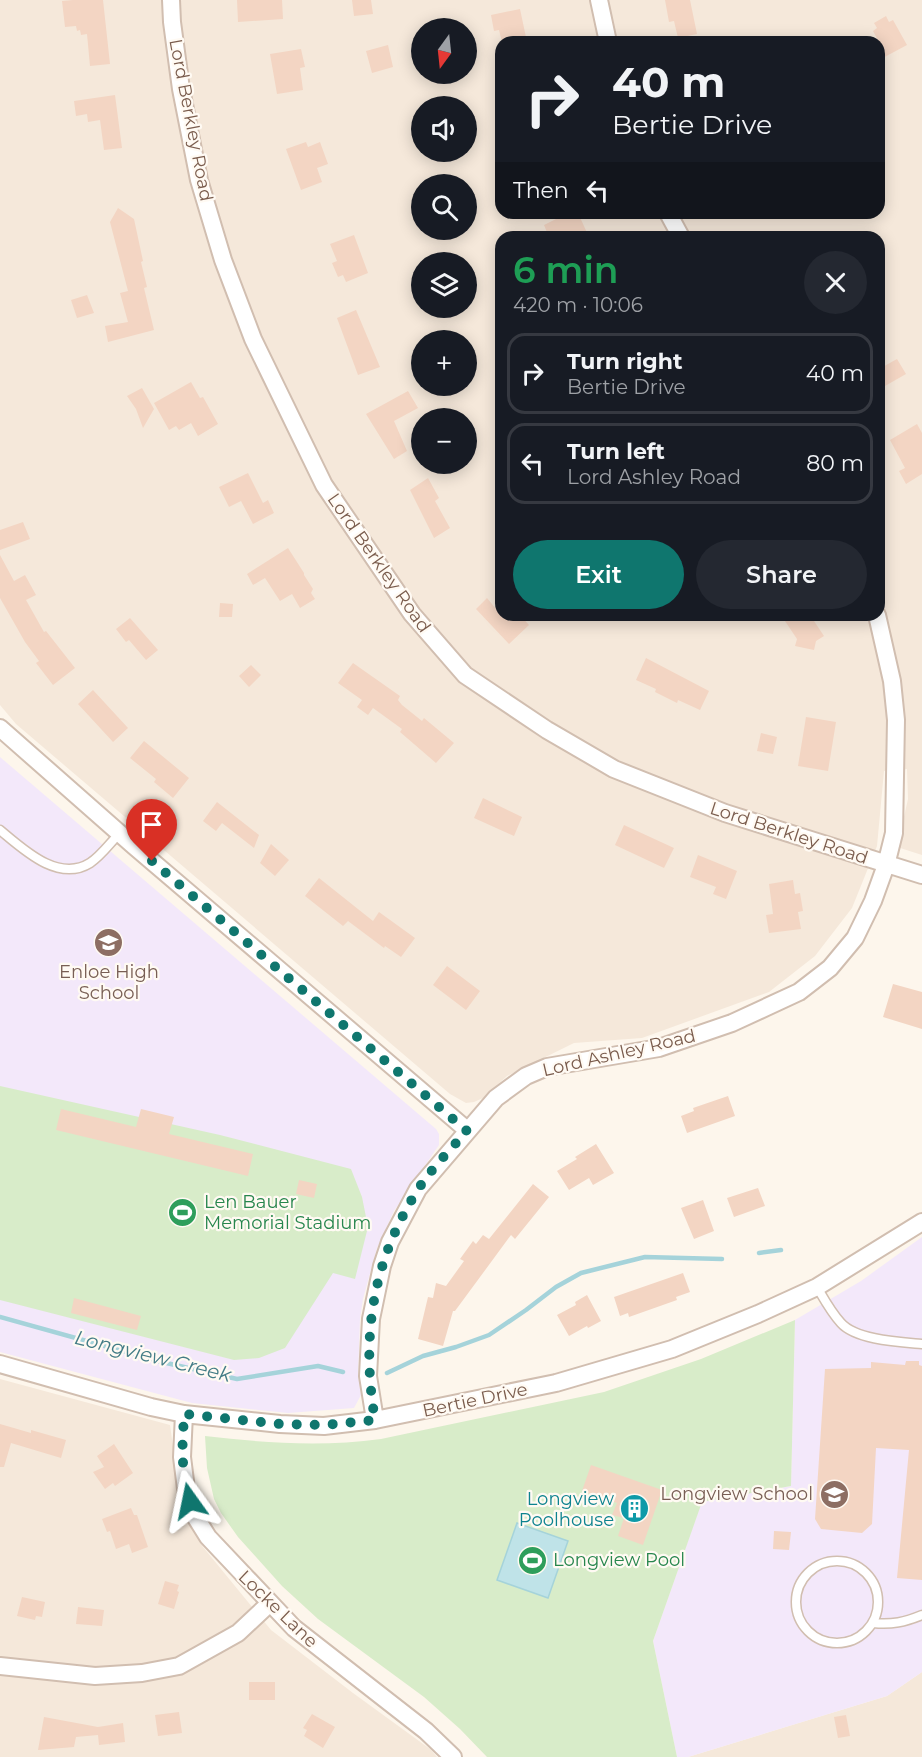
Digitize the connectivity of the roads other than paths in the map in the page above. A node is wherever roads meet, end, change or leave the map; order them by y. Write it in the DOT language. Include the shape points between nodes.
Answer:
graph roads {
  1 [pos="171,0"];
  2 [pos="599,0"];
  3 [pos="607,36"];
  4 [pos="879,621"];
  5 [pos="0,728"];
  6 [pos="0,831"];
  7 [pos="119,834"];
  8 [pos="886,865"];
  9 [pos="922,876"];
  10 [pos="467,1131"];
  11 [pos="922,1222"];
  12 [pos="817,1287"];
  13 [pos="922,1344"];
  14 [pos="0,1364"];
  15 [pos="184,1414"];
  16 [pos="375,1420"];
  17 [pos="269,1604"];
  18 [pos="922,1615"];
  19 [pos="873,1623"];
  20 [pos="0,1666"];
  21 [pos="453,1757"];
  1 -- 8 [label="street, Lord Berkley Road" via="181,89 199,180 223,260 253,339 324,485 412,614 465,675 614,769 725,813"];
  2 -- 3 [label="street"];
  4 -- 8 [label="street, Lord Ashley Road" via="896,720 894,832"];
  5 -- 7 [label="street"];
  6 -- 7 [label="lane" via="29,854 54,867 75,869 89,863"];
  7 -- 10 [label="street"];
  8 -- 9 [label="street, Lord Berkley Road"];
  8 -- 10 [label="street, Lord Ashley Road" via="855,938 830,968 799,992 732,1023 659,1048 547,1067 496,1098"];
  10 -- 16 [label="street, Lord Ashley Road" via="418,1189 400,1220 382,1266 369,1344 368,1376"];
  11 -- 12 [label="street, Bertie Drive"];
  12 -- 13 [label="lane" via="842,1324 861,1334"];
  12 -- 16 [label="street, Bertie Drive" via="716,1332 608,1369"];
  14 -- 15 [label="street, Bertie Drive"];
  15 -- 16 [label="street, Bertie Drive" via="313,1425"];
  15 -- 17 [label="street, Locke Lane" via="182,1457 194,1513 208,1537"];
  17 -- 20 [label="street" via="238,1633 179,1666 95,1676"];
  17 -- 21 [label="street, Locke Lane"];
  18 -- 19 [label="lane" via="890,1625"];
  19 -- 19 [label="lane" via="879,1597 875,1583 855,1564 828,1561 804,1576 796,1608 803,1627 813,1636 839,1644 864,1634"];
}
